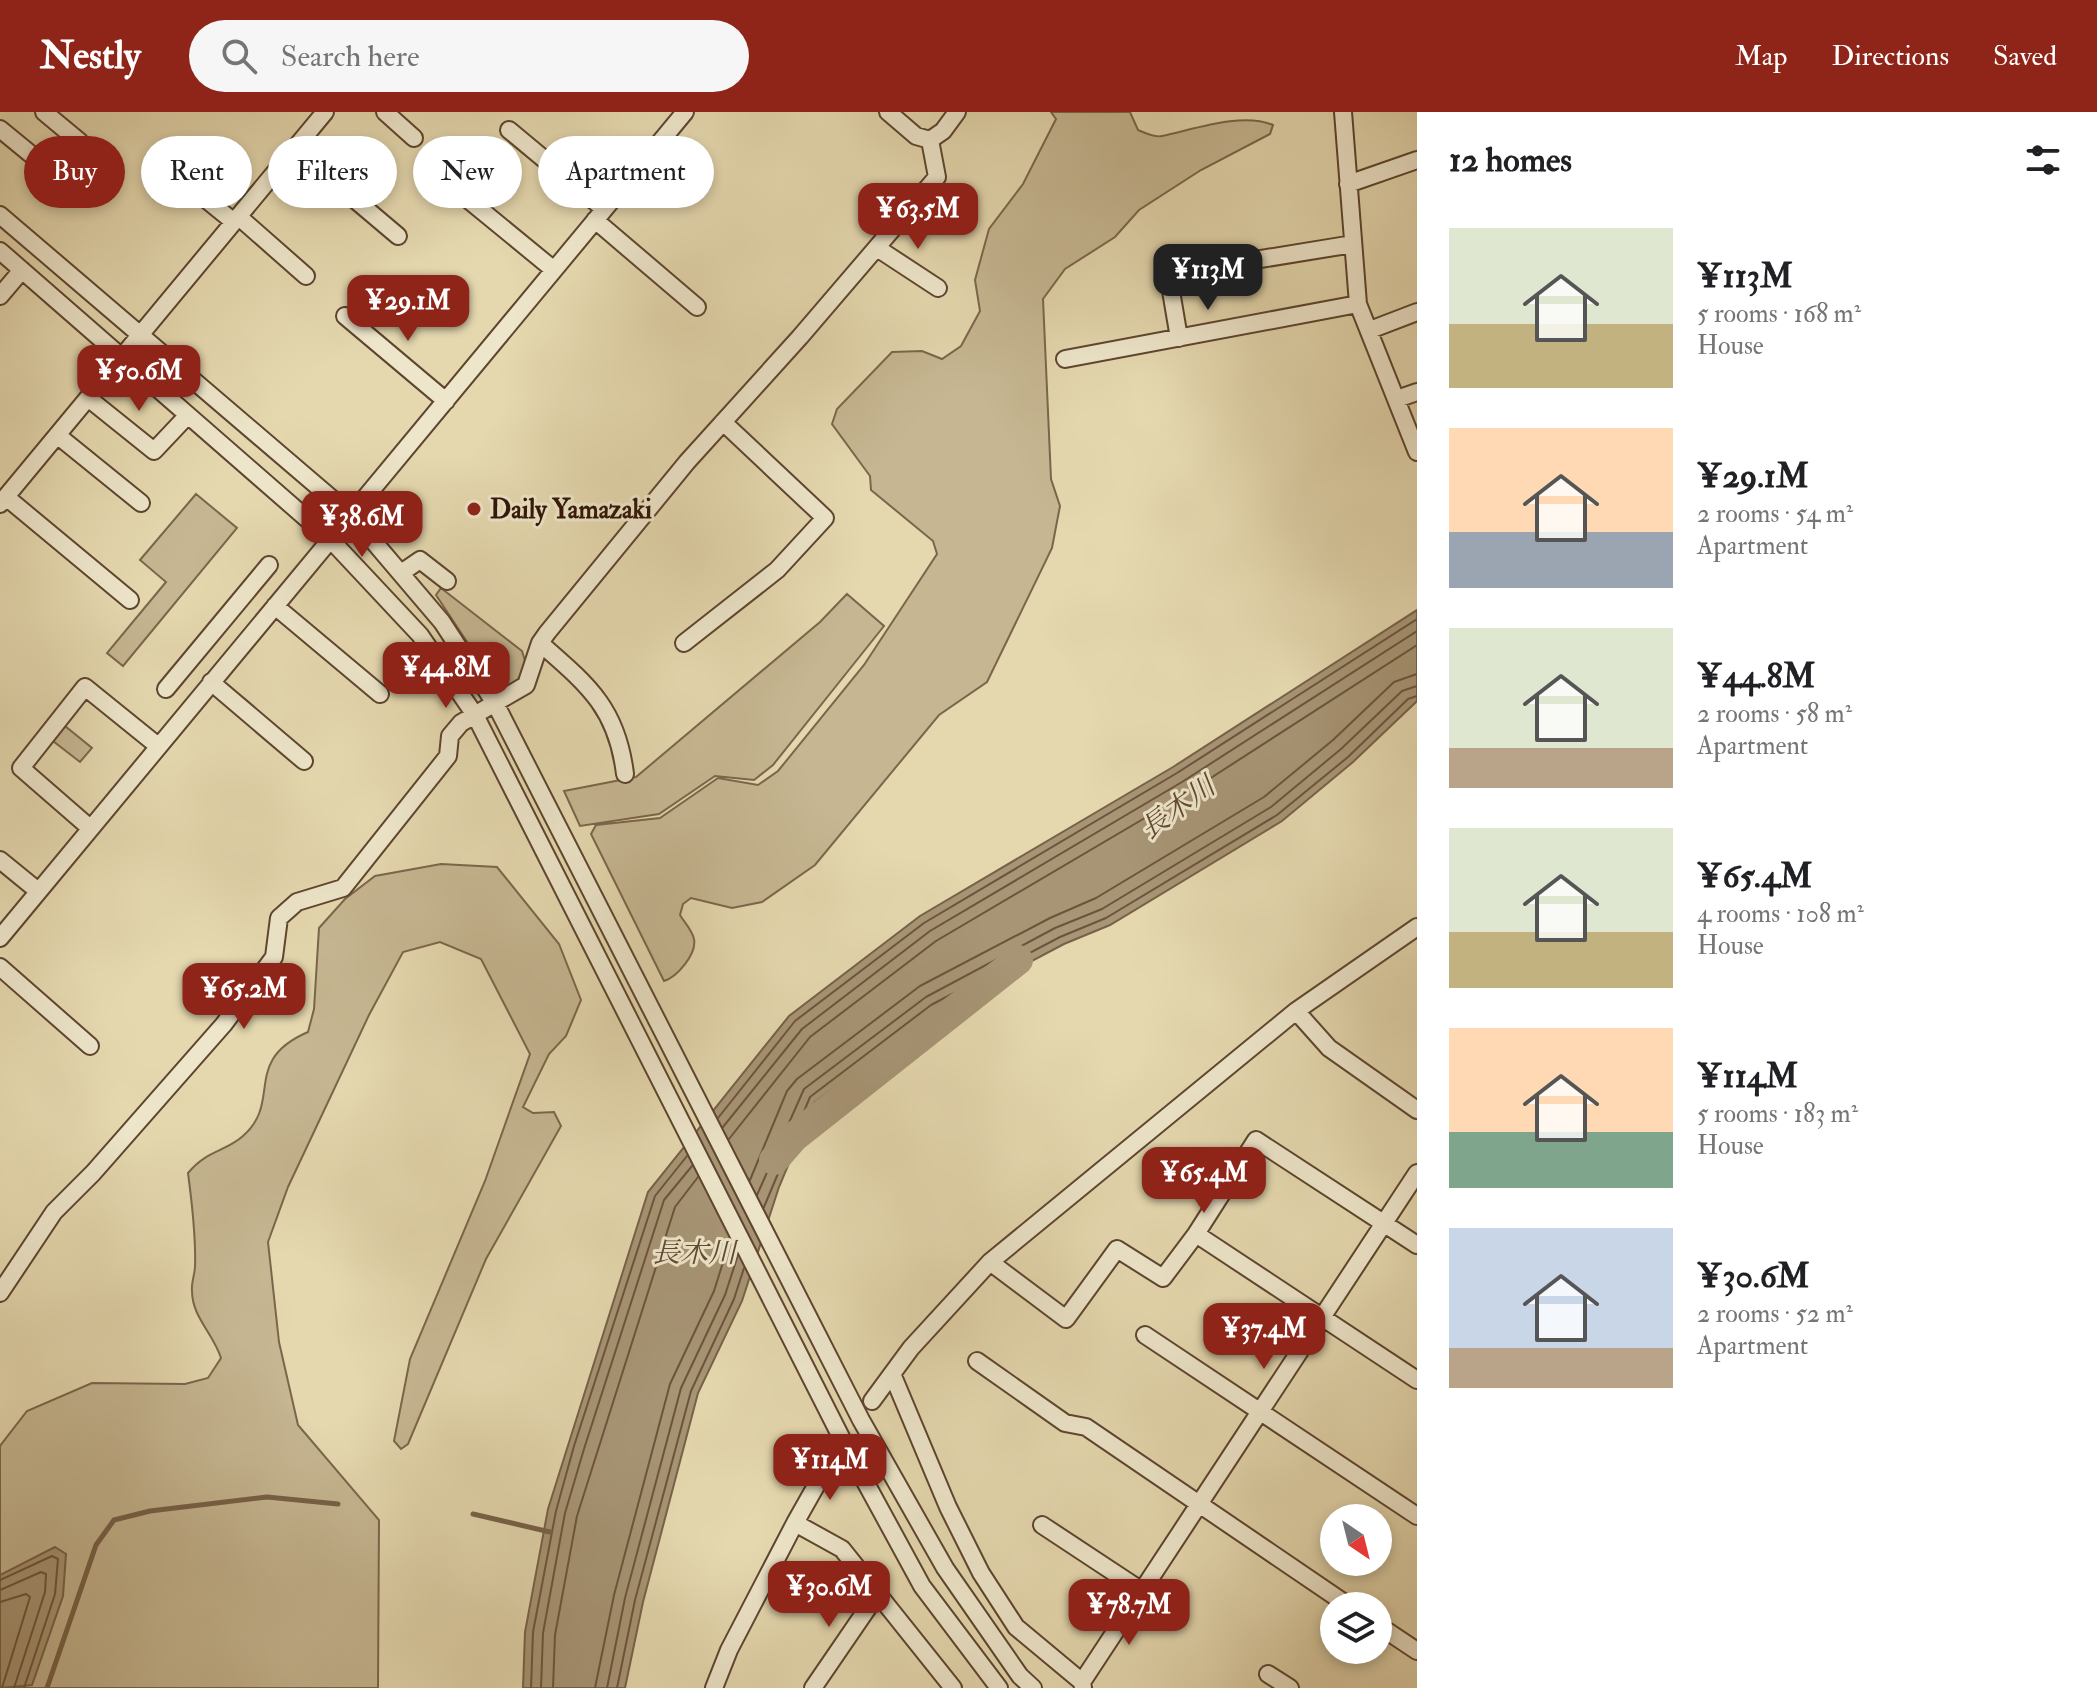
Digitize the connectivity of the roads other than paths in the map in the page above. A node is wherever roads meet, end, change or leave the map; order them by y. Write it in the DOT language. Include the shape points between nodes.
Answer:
graph roads {
  1 [pos="44,112"];
  2 [pos="325,112"];
  3 [pos="385,112"];
  4 [pos="685,112"];
  5 [pos="888,112"];
  6 [pos="957,112"];
  7 [pos="1343,112"];
  8 [pos="906,118"];
  9 [pos="0,129"];
  10 [pos="509,130"];
  11 [pos="73,136"];
  12 [pos="306,136"];
  13 [pos="413,137"];
  14 [pos="930,140"];
  15 [pos="24,149"];
  16 [pos="1417,160"];
  17 [pos="268,181"];
  18 [pos="1348,184"];
  19 [pos="220,208"];
  20 [pos="365,208"];
  21 [pos="478,208"];
  22 [pos="0,215"];
  23 [pos="600,215"];
  24 [pos="236,220"];
  25 [pos="398,236"];
  26 [pos="1353,244"];
  27 [pos="877,248"];
  28 [pos="0,251"];
  29 [pos="22,270"];
  30 [pos="554,270"];
  31 [pos="306,276"];
  32 [pos="938,288"];
  33 [pos="0,296"];
  34 [pos="1358,304"];
  35 [pos="697,307"];
  36 [pos="1417,312"];
  37 [pos="345,316"];
  38 [pos="1370,330"];
  39 [pos="141,335"];
  40 [pos="1179,338"];
  41 [pos="121,357"];
  42 [pos="1065,359"];
  43 [pos="1417,392"];
  44 [pos="88,398"];
  45 [pos="1397,399"];
  46 [pos="446,401"];
  47 [pos="188,415"];
  48 [pos="723,422"];
  49 [pos="57,435"];
  50 [pos="1417,452"];
  51 [pos="3,501"];
  52 [pos="141,503"];
  53 [pos="351,515"];
  54 [pos="330,539"];
  55 [pos="269,565"];
  56 [pos="401,573"];
  57 [pos="447,581"];
  58 [pos="130,600"];
  59 [pos="275,606"];
  60 [pos="214,631"];
  61 [pos="540,643"];
  62 [pos="684,643"];
  63 [pos="238,650"];
  64 [pos="211,682"];
  65 [pos="166,689"];
  66 [pos="380,694"];
  67 [pos="496,705"];
  68 [pos="475,715"];
  69 [pos="158,746"];
  70 [pos="304,761"];
  71 [pos="625,774"];
  72 [pos="90,828"];
  73 [pos="0,860"];
  74 [pos="38,891"];
  75 [pos="1417,927"];
  76 [pos="0,938"];
  77 [pos="0,967"];
  78 [pos="1296,1011"];
  79 [pos="90,1046"];
  80 [pos="1417,1110"];
  81 [pos="1417,1173"];
  82 [pos="1385,1223"];
  83 [pos="1196,1234"];
  84 [pos="1417,1245"];
  85 [pos="990,1262"];
  86 [pos="0,1293"];
  87 [pos="1323,1317"];
  88 [pos="1145,1335"];
  89 [pos="977,1361"];
  90 [pos="893,1376"];
  91 [pos="1417,1380"];
  92 [pos="872,1401"];
  93 [pos="1262,1412"];
  94 [pos="830,1461"];
  95 [pos="1200,1506"];
  96 [pos="1417,1516"];
  97 [pos="795,1523"];
  98 [pos="1042,1525"];
  99 [pos="1142,1591"];
  100 [pos="1328,1592"];
  101 [pos="878,1593"];
  102 [pos="1392,1634"];
  103 [pos="1417,1651"];
  104 [pos="1268,1674"];
  105 [pos="1083,1685"];
  106 [pos="714,1688"];
  107 [pos="813,1688"];
  108 [pos="953,1688"];
  109 [pos="999,1688"];
  110 [pos="1033,1688"];
  111 [pos="1290,1688"];
  1 -- 11 [label="street"];
  2 -- 12 [label="street"];
  3 -- 13 [label="street"];
  4 -- 23 [label="street"];
  5 -- 8 [label="street"];
  6 -- 14 [label="street"];
  7 -- 18 [label="street"];
  8 -- 14 [label="street" via="916,136"];
  9 -- 15 [label="street"];
  10 -- 23 [label="street"];
  14 -- 27 [label="street" via="937,177"];
  16 -- 18 [label="street"];
  17 -- 24 [label="street"];
  18 -- 26 [label="street"];
  19 -- 24 [label="street"];
  20 -- 25 [label="street"];
  21 -- 30 [label="street"];
  22 -- 39 [label="street"];
  23 -- 30 [label="street"];
  23 -- 35 [label="street"];
  24 -- 31 [label="street"];
  24 -- 39 [label="street"];
  26 -- 34 [label="street"];
  26 -- 40 [label="street" via="1224,265 1174,281 1170,285"];
  27 -- 32 [label="street"];
  27 -- 48 [label="street"];
  28 -- 29 [label="street"];
  29 -- 33 [label="street"];
  29 -- 41 [label="street"];
  30 -- 46 [label="street"];
  34 -- 38 [label="street"];
  34 -- 40 [label="street"];
  36 -- 38 [label="street"];
  37 -- 46 [label="street"];
  38 -- 45 [label="street"];
  39 -- 41 [label="street"];
  39 -- 53 [label="street"];
  40 -- 42 [label="street"];
  41 -- 44 [label="street"];
  41 -- 47 [label="street"];
  43 -- 45 [label="street"];
  44 -- 47 [label="street" via="154,451"];
  44 -- 49 [label="street"];
  45 -- 50 [label="street"];
  46 -- 53 [label="street"];
  47 -- 54 [label="street"];
  48 -- 61 [label="street"];
  48 -- 62 [label="street" via="825,518 777,570"];
  49 -- 51 [label="street"];
  49 -- 52 [label="street"];
  51 -- 58 [label="street"];
  53 -- 54 [label="street"];
  53 -- 56 [label="street"];
  54 -- 59 [label="street"];
  54 -- 68 [label="street" via="420,635"];
  55 -- 60 [label="street"];
  56 -- 57 [label="street" via="420,560"];
  56 -- 67 [label="street" via="442,622"];
  59 -- 63 [label="street"];
  59 -- 66 [label="street"];
  60 -- 63 [label="street"];
  60 -- 65 [label="street"];
  61 -- 67 [label="street" via="526,685"];
  61 -- 71 [label="street" via="608,711"];
  63 -- 64 [label="street"];
  64 -- 69 [label="street"];
  64 -- 70 [label="street"];
  67 -- 68 [label="street"];
  67 -- 110 [label="street" via="861,1420 945,1568"];
  68 -- 86 [label="street" via="450,736 448,756 358,874 343,888 297,902 279,918 274,957 233,1013 54,1212"];
  68 -- 109 [label="street" via="843,1441 922,1586"];
  69 -- 72 [label="street"];
  69 -- 72 [label="street" via="85,687 21,768"];
  72 -- 74 [label="street"];
  73 -- 74 [label="street"];
  74 -- 76 [label="street"];
  75 -- 78 [label="street"];
  77 -- 79 [label="street"];
  78 -- 80 [label="street" via="1329,1048"];
  78 -- 85 [label="street"];
  81 -- 82 [label="street"];
  82 -- 83 [label="street" via="1256,1140"];
  82 -- 84 [label="street"];
  82 -- 87 [label="street"];
  83 -- 85 [label="street" via="1163,1278 1117,1249 1066,1319"];
  83 -- 87 [label="street"];
  85 -- 90 [label="street" via="911,1348"];
  87 -- 91 [label="street"];
  87 -- 93 [label="street"];
  88 -- 93 [label="street"];
  89 -- 95 [label="street" via="1065,1423 1086,1427"];
  90 -- 92 [label="street"];
  90 -- 105 [label="street" via="948,1507 988,1584 1016,1627"];
  93 -- 95 [label="street"];
  93 -- 96 [label="street"];
  94 -- 97 [label="street"];
  95 -- 99 [label="street"];
  95 -- 100 [label="street"];
  97 -- 101 [label="street" via="842,1549"];
  97 -- 106 [label="street"];
  98 -- 99 [label="street"];
  99 -- 105 [label="street"];
  101 -- 107 [label="street"];
  101 -- 108 [label="street"];
  102 -- 103 [label="street"];
  104 -- 111 [label="street"];
}
